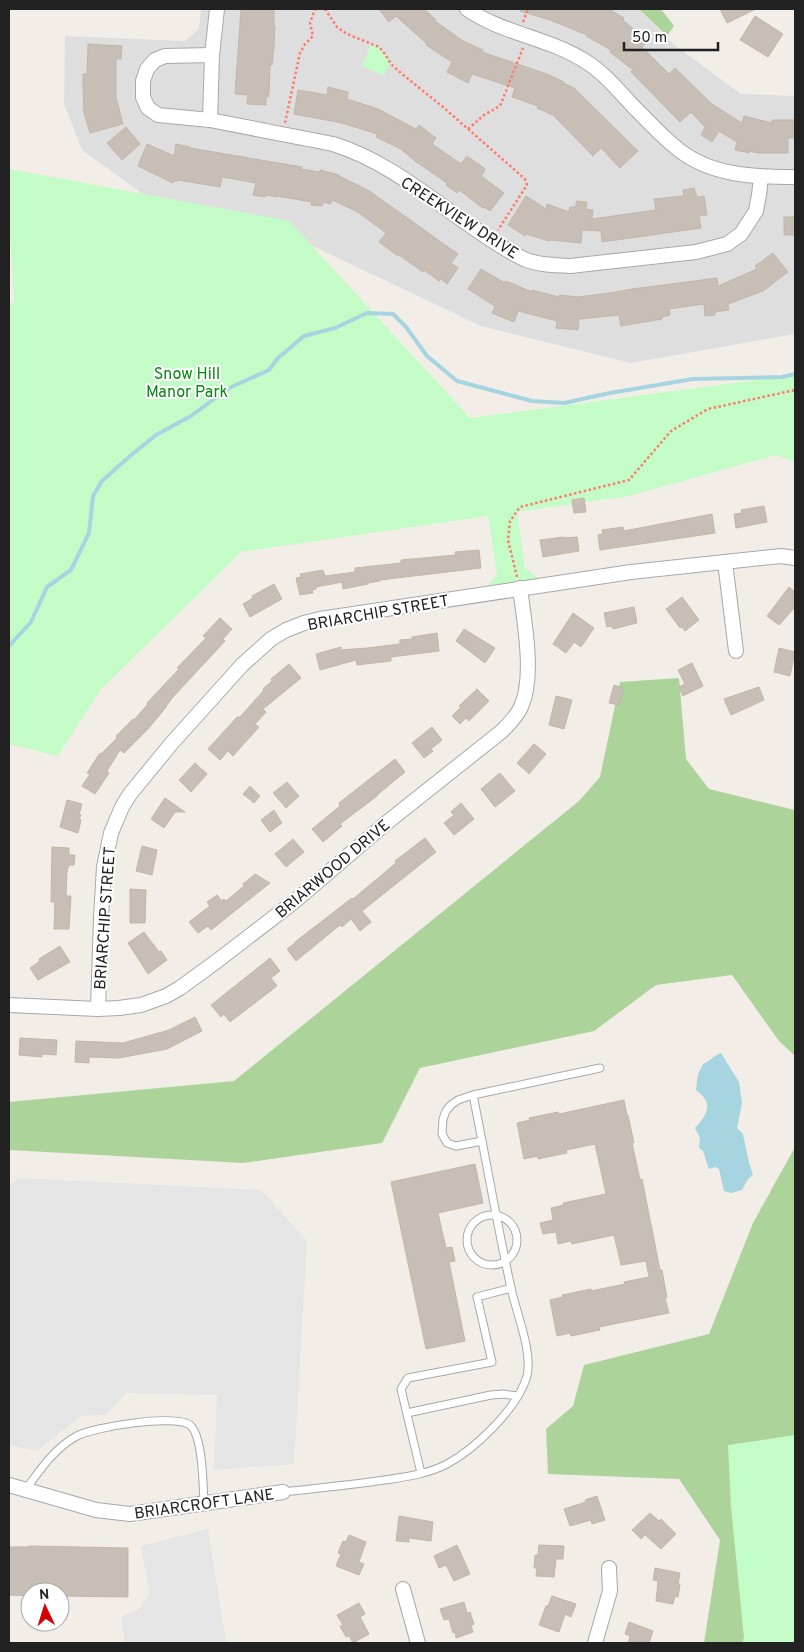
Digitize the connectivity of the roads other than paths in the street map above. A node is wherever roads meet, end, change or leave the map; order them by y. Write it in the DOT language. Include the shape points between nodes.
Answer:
graph roads {
  1 [pos="217,9"];
  2 [pos="467,9"];
  3 [pos="212,55"];
  4 [pos="210,120"];
  5 [pos="761,177"];
  6 [pos="795,178"];
  7 [pos="795,558"];
  8 [pos="725,562"];
  9 [pos="520,588"];
  10 [pos="736,651"];
  11 [pos="9,1005"];
  12 [pos="98,1009"];
  13 [pos="600,1068"];
  14 [pos="473,1095"];
  15 [pos="482,1141"];
  16 [pos="496,1215"];
  17 [pos="506,1261"];
  18 [pos="511,1288"];
  19 [pos="517,1396"];
  20 [pos="407,1413"];
  21 [pos="422,1473"];
  22 [pos="9,1484"];
  23 [pos="26,1489"];
  24 [pos="283,1492"];
  25 [pos="204,1504"];
  26 [pos="609,1568"];
  27 [pos="403,1589"];
  28 [pos="418,1643"];
  29 [pos="595,1643"];
  1 -- 3 [label="street"];
  2 -- 5 [label="street" via="488,22 587,62 662,136 687,156 717,170"];
  3 -- 4 [label="street"];
  3 -- 4 [label="street, CREEKVIEW DRIVE" via="160,58 147,69 143,81 145,104 158,115"];
  4 -- 5 [label="street, CREEKVIEW DRIVE" via="333,144 363,156 491,240 524,259 552,266 720,247 741,234 749,223 756,211"];
  5 -- 6 [label="street"];
  7 -- 8 [label="street, BRIARCHIP STREET" via="781,556"];
  8 -- 9 [label="street, BRIARCHIP STREET"];
  8 -- 10 [label="street"];
  9 -- 12 [label="street, BRIARWOOD DRIVE" via="527,680 520,708 509,724 295,901 180,988 141,1005"];
  9 -- 12 [label="street, BRIARCHIP STREET" via="304,623 271,639 242,665 130,794 117,818 104,867"];
  11 -- 12 [label="street, BRIARWOOD DRIVE"];
  13 -- 14 [label="lane"];
  14 -- 15 [label="lane"];
  14 -- 15 [label="lane" via="458,1100 446,1111 442,1134 447,1144 456,1146"];
  15 -- 16 [label="lane"];
  16 -- 17 [label="lane"];
  16 -- 17 [label="lane" via="512,1224 518,1239 517,1247"];
  16 -- 17 [label="lane" via="474,1222 467,1237 468,1245 476,1260 484,1264"];
  17 -- 18 [label="lane"];
  18 -- 19 [label="lane" via="528,1356 527,1376"];
  18 -- 20 [label="lane" via="477,1297 492,1362 408,1378 402,1390"];
  19 -- 20 [label="lane" via="491,1395"];
  19 -- 21 [label="lane" via="493,1429 447,1464"];
  20 -- 21 [label="lane"];
  21 -- 24 [label="lane" via="360,1484"];
  22 -- 23 [label="street, BRIARCROFT LANE"];
  23 -- 25 [label="street, BRIARCROFT LANE" via="84,1507 119,1513"];
  23 -- 25 [label="lane" via="46,1462 84,1432 178,1420 191,1426 198,1439"];
  24 -- 25 [label="street, BRIARCROFT LANE"];
  26 -- 29 [label="street" via="610,1591"];
  27 -- 28 [label="street"];
}
